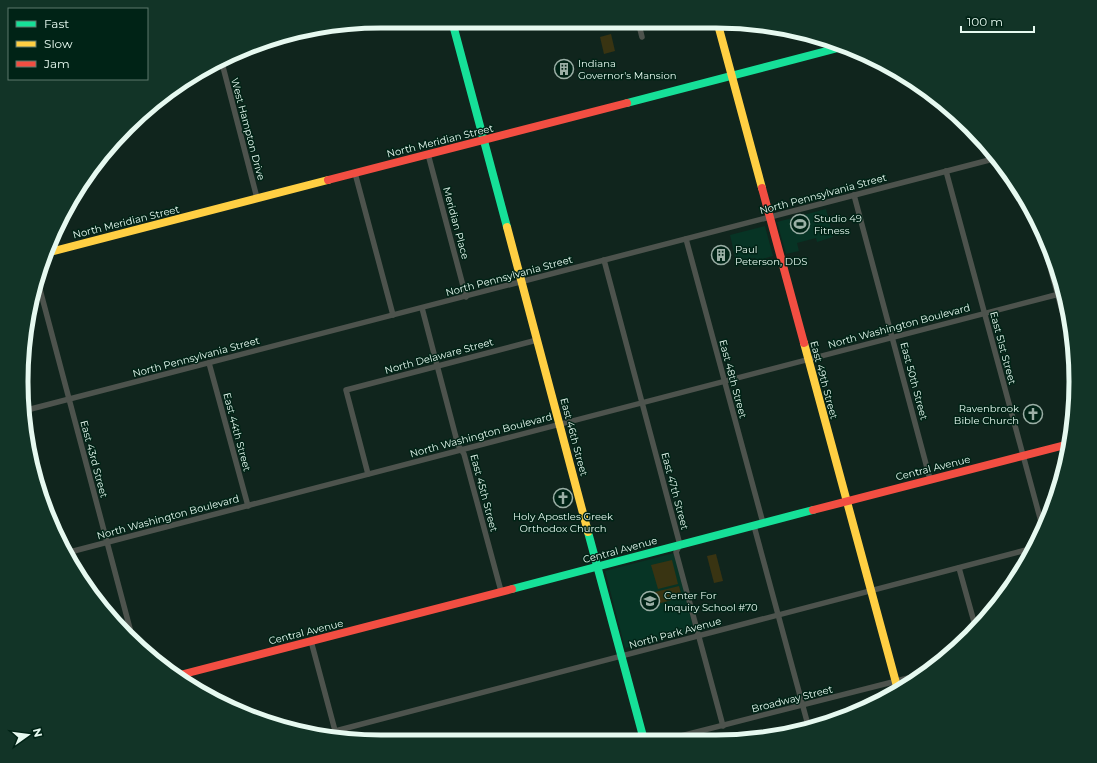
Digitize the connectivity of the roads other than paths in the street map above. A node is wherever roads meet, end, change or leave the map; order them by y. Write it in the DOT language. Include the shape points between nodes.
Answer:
graph roads {
  1 [pos="454,28"];
  2 [pos="640,28"];
  3 [pos="719,28"];
  4 [pos="642,37"];
  5 [pos="834,49"];
  6 [pos="222,65"];
  7 [pos="731,76"];
  8 [pos="484,140"];
  9 [pos="428,154"];
  10 [pos="991,160"];
  11 [pos="946,171"];
  12 [pos="355,173"];
  13 [pos="854,195"];
  14 [pos="257,198"];
  15 [pos="770,218"];
  16 [pos="686,239"];
  17 [pos="53,251"];
  18 [pos="604,260"];
  19 [pos="522,282"];
  20 [pos="40,290"];
  21 [pos="1058,294"];
  22 [pos="466,296"];
  23 [pos="422,308"];
  24 [pos="984,313"];
  25 [pos="393,315"];
  26 [pos="892,337"];
  27 [pos="537,340"];
  28 [pos="808,359"];
  29 [pos="210,363"];
  30 [pos="437,366"];
  31 [pos="725,381"];
  32 [pos="69,399"];
  33 [pos="642,403"];
  34 [pos="29,409"];
  35 [pos="560,424"];
  36 [pos="1063,446"];
  37 [pos="461,449"];
  38 [pos="1023,456"];
  39 [pos="368,474"];
  40 [pos="930,479"];
  41 [pos="846,501"];
  42 [pos="248,506"];
  43 [pos="1041,520"];
  44 [pos="763,523"];
  45 [pos="754,526"];
  46 [pos="107,542"];
  47 [pos="680,545"];
  48 [pos="1026,550"];
  49 [pos="71,552"];
  50 [pos="598,566"];
  51 [pos="959,568"];
  52 [pos="871,591"];
  53 [pos="501,592"];
  54 [pos="778,615"];
  55 [pos="974,622"];
  56 [pos="130,629"];
  57 [pos="699,636"];
  58 [pos="312,641"];
  59 [pos="622,656"];
  60 [pos="184,674"];
  61 [pos="907,678"];
  62 [pos="895,681"];
  63 [pos="896,685"];
  64 [pos="802,705"];
  65 [pos="807,723"];
  66 [pos="723,726"];
  67 [pos="336,731"];
  68 [pos="643,735"];
  69 [pos="686,735"];
  1 -- 8 [label="main road, East 46th Street"];
  2 -- 4 [label="street"];
  3 -- 7 [label="main road, East 49th Street"];
  5 -- 7 [label="main road, North Meridian Street"];
  6 -- 14 [label="street, West Hampton Drive"];
  7 -- 8 [label="main road, North Meridian Street"];
  7 -- 15 [label="main road, East 49th Street"];
  8 -- 9 [label="main road, North Meridian Street"];
  8 -- 19 [label="main road, East 46th Street"];
  9 -- 12 [label="main road, North Meridian Street"];
  9 -- 22 [label="street, Meridian Place"];
  10 -- 11 [label="street, North Pennsylvania Street"];
  11 -- 13 [label="street, North Pennsylvania Street"];
  11 -- 24 [label="street, East 51st Street"];
  12 -- 14 [label="main road, North Meridian Street"];
  12 -- 25 [label="street"];
  13 -- 15 [label="street, North Pennsylvania Street"];
  13 -- 26 [label="street, East 50th Street"];
  14 -- 17 [label="main road, North Meridian Street"];
  15 -- 16 [label="street, North Pennsylvania Street"];
  15 -- 28 [label="main road, East 49th Street"];
  16 -- 18 [label="street, North Pennsylvania Street"];
  16 -- 31 [label="street, East 48th Street"];
  18 -- 19 [label="street, North Pennsylvania Street"];
  18 -- 33 [label="street, East 47th Street"];
  19 -- 22 [label="street, North Pennsylvania Street"];
  19 -- 27 [label="main road, East 46th Street"];
  20 -- 32 [label="street, East 43rd Street"];
  21 -- 24 [label="street, North Washington Boulevard"];
  22 -- 23 [label="street, North Pennsylvania Street"];
  23 -- 25 [label="street, North Pennsylvania Street"];
  23 -- 30 [label="street, East 45th Street"];
  24 -- 26 [label="street, North Washington Boulevard"];
  24 -- 38 [label="street, East 51st Street"];
  25 -- 29 [label="street, North Pennsylvania Street"];
  26 -- 28 [label="street, North Washington Boulevard"];
  26 -- 40 [label="street, East 50th Street"];
  27 -- 30 [label="street, North Delaware Street"];
  27 -- 35 [label="main road, East 46th Street"];
  28 -- 31 [label="street, North Washington Boulevard"];
  28 -- 41 [label="main road, East 49th Street"];
  29 -- 32 [label="street, North Pennsylvania Street"];
  29 -- 42 [label="street, East 44th Street"];
  30 -- 37 [label="street, East 45th Street"];
  30 -- 39 [label="street, North Delaware Street" via="346,390"];
  31 -- 33 [label="street, North Washington Boulevard"];
  31 -- 44 [label="street, East 48th Street"];
  32 -- 34 [label="street, North Pennsylvania Street"];
  32 -- 46 [label="street, East 43rd Street"];
  33 -- 35 [label="street, North Washington Boulevard"];
  33 -- 47 [label="street, East 47th Street"];
  35 -- 37 [label="street, North Washington Boulevard"];
  35 -- 50 [label="main road, East 46th Street"];
  36 -- 38 [label="main road, Central Avenue"];
  37 -- 39 [label="street, North Washington Boulevard"];
  37 -- 53 [label="street, East 45th Street"];
  38 -- 40 [label="main road, Central Avenue"];
  38 -- 43 [label="street, East 51st Street"];
  39 -- 42 [label="street, North Washington Boulevard"];
  40 -- 41 [label="main road, Central Avenue"];
  41 -- 44 [label="main road, Central Avenue"];
  41 -- 52 [label="main road, East 49th Street"];
  42 -- 46 [label="street, North Washington Boulevard"];
  44 -- 45 [label="main road, Central Avenue"];
  45 -- 47 [label="main road, Central Avenue"];
  45 -- 54 [label="street"];
  46 -- 49 [label="street, North Washington Boulevard"];
  46 -- 56 [label="street, East 43rd Street"];
  47 -- 50 [label="main road, Central Avenue"];
  47 -- 57 [label="street, East 47th Street" via="676,552"];
  48 -- 51 [label="street, North Park Avenue"];
  50 -- 53 [label="main road, Central Avenue"];
  50 -- 59 [label="main road, East 46th Street"];
  51 -- 52 [label="street, North Park Avenue"];
  51 -- 55 [label="street"];
  52 -- 54 [label="street, North Park Avenue"];
  52 -- 62 [label="main road, East 49th Street"];
  53 -- 58 [label="main road, Central Avenue"];
  54 -- 57 [label="street, North Park Avenue"];
  54 -- 64 [label="street"];
  57 -- 59 [label="street, North Park Avenue"];
  57 -- 66 [label="street, East 47th Street"];
  58 -- 60 [label="main road, Central Avenue"];
  58 -- 67 [label="street"];
  59 -- 67 [label="street, North Park Avenue"];
  59 -- 68 [label="main road, East 46th Street"];
  61 -- 62 [label="street, Broadway Street"];
  62 -- 63 [label="main road, East 49th Street"];
  62 -- 64 [label="street, Broadway Street"];
  64 -- 65 [label="street"];
  64 -- 66 [label="street, Broadway Street"];
  66 -- 69 [label="street, Broadway Street"];
}
